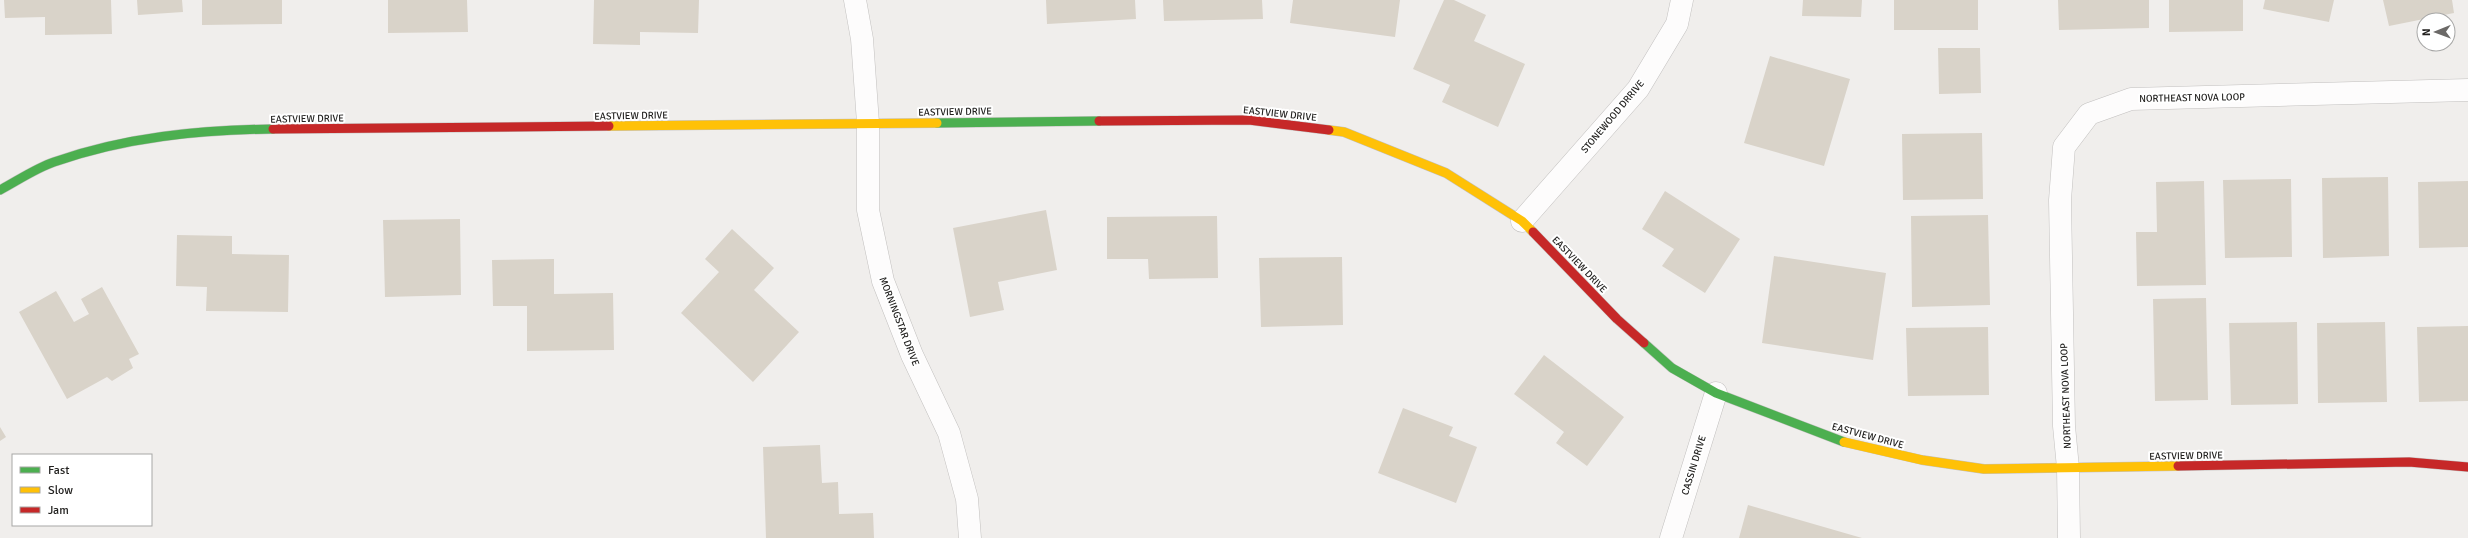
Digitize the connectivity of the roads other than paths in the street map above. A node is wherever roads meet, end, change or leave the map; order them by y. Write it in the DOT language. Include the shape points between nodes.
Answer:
graph roads {
  1 [pos="855,0"];
  2 [pos="1682,0"];
  3 [pos="2468,90"];
  4 [pos="868,123"];
  5 [pos="0,190"];
  6 [pos="1522,221"];
  7 [pos="1716,393"];
  8 [pos="2468,467"];
  9 [pos="2068,468"];
  10 [pos="970,538"];
  11 [pos="1671,538"];
  12 [pos="2069,538"];
  1 -- 4 [label="street, MORNINGSTAR DRIVE" via="862,39"];
  2 -- 6 [label="street, STONEWOOD DRRIVE" via="1677,24 1638,89"];
  3 -- 9 [label="street, NORTHEAST NOVA LOOP" via="2132,99 2089,114 2064,147 2063,155 2061,208 2064,426"];
  4 -- 5 [label="street, EASTVIEW DRIVE" via="214,130 131,141 53,162"];
  4 -- 6 [label="street, EASTVIEW DRIVE" via="1249,120 1344,132 1446,173"];
  4 -- 10 [label="street, MORNINGSTAR DRIVE" via="868,210 884,281 912,355 949,433 967,499"];
  6 -- 7 [label="street, EASTVIEW DRIVE" via="1617,319 1672,368"];
  7 -- 9 [label="street, EASTVIEW DRIVE" via="1839,441 1922,460 1984,469"];
  7 -- 11 [label="street, CASSIN DRIVE"];
  8 -- 9 [label="street, EASTVIEW DRIVE" via="2409,462"];
  9 -- 12 [label="street, NORTHEAST NOVA LOOP"];
}
